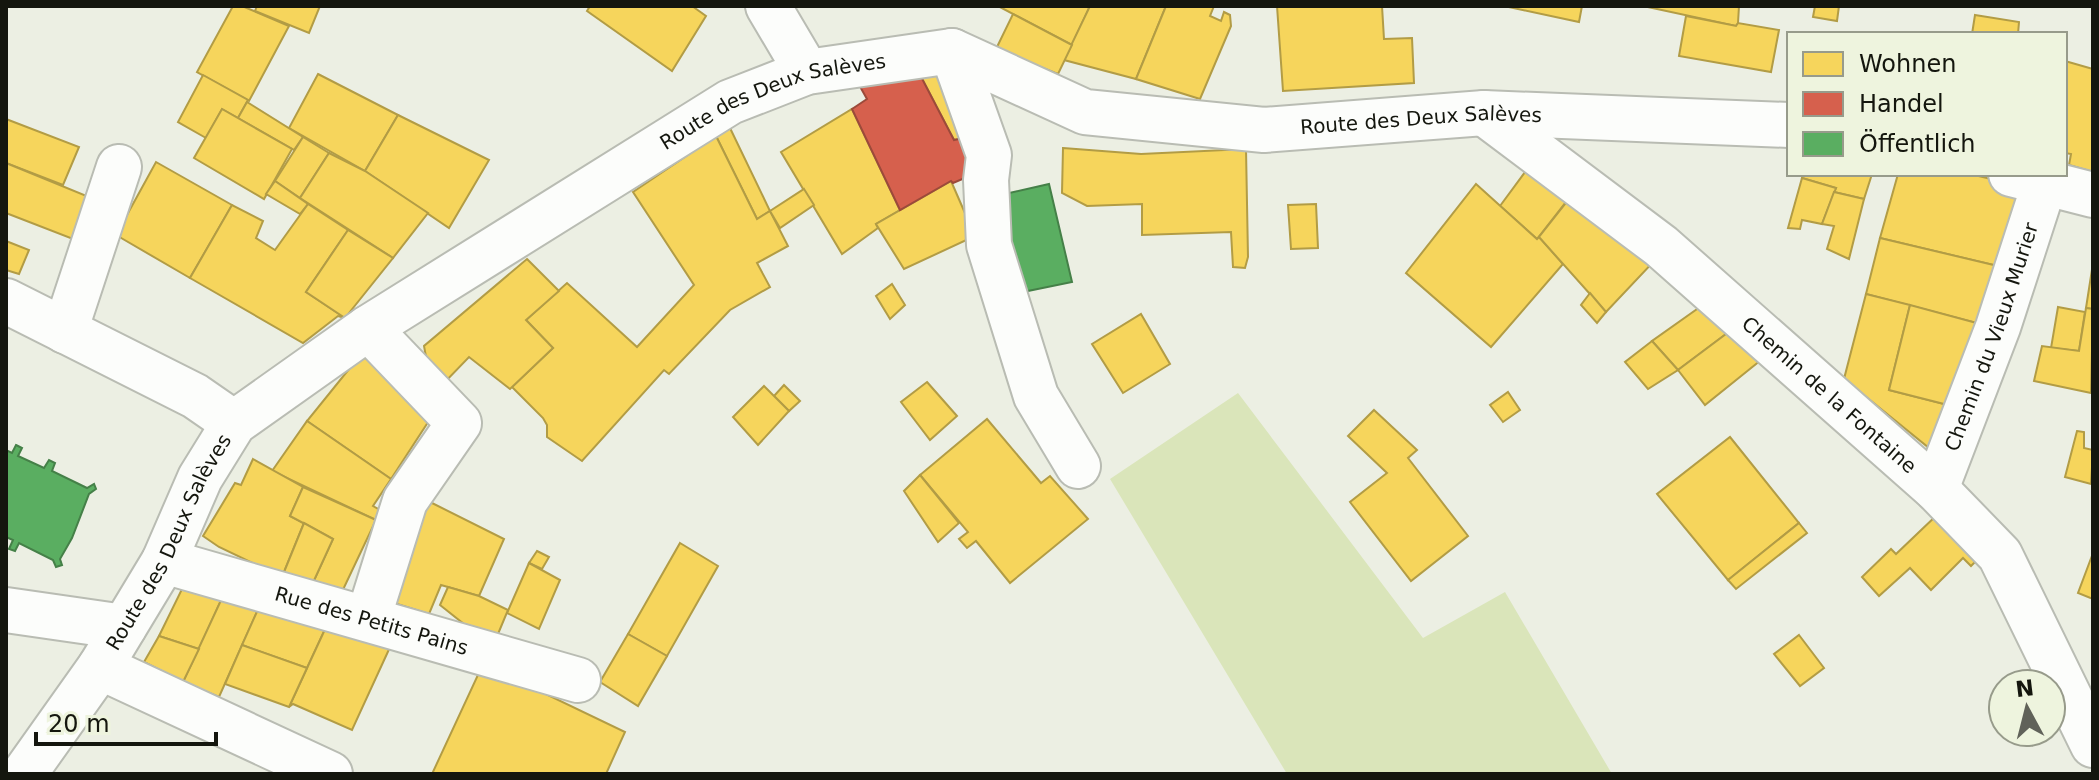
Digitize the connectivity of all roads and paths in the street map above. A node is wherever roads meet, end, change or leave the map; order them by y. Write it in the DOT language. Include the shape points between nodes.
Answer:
graph roads {
  1 [pos="768,6"];
  2 [pos="952,51"];
  3 [pos="807,72"];
  4 [pos="1484,113"];
  5 [pos="1787,125"];
  6 [pos="119,167"];
  7 [pos="2028,178"];
  8 [pos="2093,195"];
  9 [pos="6,301"];
  10 [pos="368,328"];
  11 [pos="65,331"];
  12 [pos="234,423"];
  13 [pos="1078,466"];
  14 [pos="1936,489"];
  15 [pos="164,561"];
  16 [pos="6,610"];
  17 [pos="368,619"];
  18 [pos="124,627"];
  19 [pos="100,667"];
  20 [pos="578,680"];
  21 [pos="2093,745"];
  22 [pos="24,774"];
  23 [pos="330,774"];
  1 -- 3 [label="street"];
  2 -- 3 [label="street, Route des Deux Salèves"];
  2 -- 4 [label="street, Route des Deux Salèves" via="1085,112 1264,130"];
  2 -- 13 [label="street" via="989,155 989,245 1036,396"];
  3 -- 10 [label="street, Route des Deux Salèves" via="730,102"];
  4 -- 5 [label="street, Route des Deux Salèves"];
  4 -- 14 [label="street, Chemin de la Fontaine" via="1661,246"];
  6 -- 11 [label="street"];
  7 -- 8 [label="street"];
  7 -- 14 [label="street, Chemin du Vieux Murier" via="1998,327"];
  9 -- 11 [label="street"];
  10 -- 12 [label="street, Route des Deux Salèves"];
  10 -- 17 [label="street" via="459,423 405,501"];
  11 -- 12 [label="street" via="195,396"];
  12 -- 15 [label="street, Route des Deux Salèves" via="200,478"];
  14 -- 21 [label="street, Chemin de la Fontaine" via="2000,555"];
  15 -- 17 [label="street, Rue des Petits Pains"];
  15 -- 18 [label="street, Route des Deux Salèves"];
  16 -- 18 [label="street"];
  17 -- 20 [label="street, Rue des Petits Pains"];
  18 -- 19 [label="street, Route des Deux Salèves"];
  19 -- 22 [label="street, Route des Deux Salèves"];
  19 -- 23 [label="street"];
}
